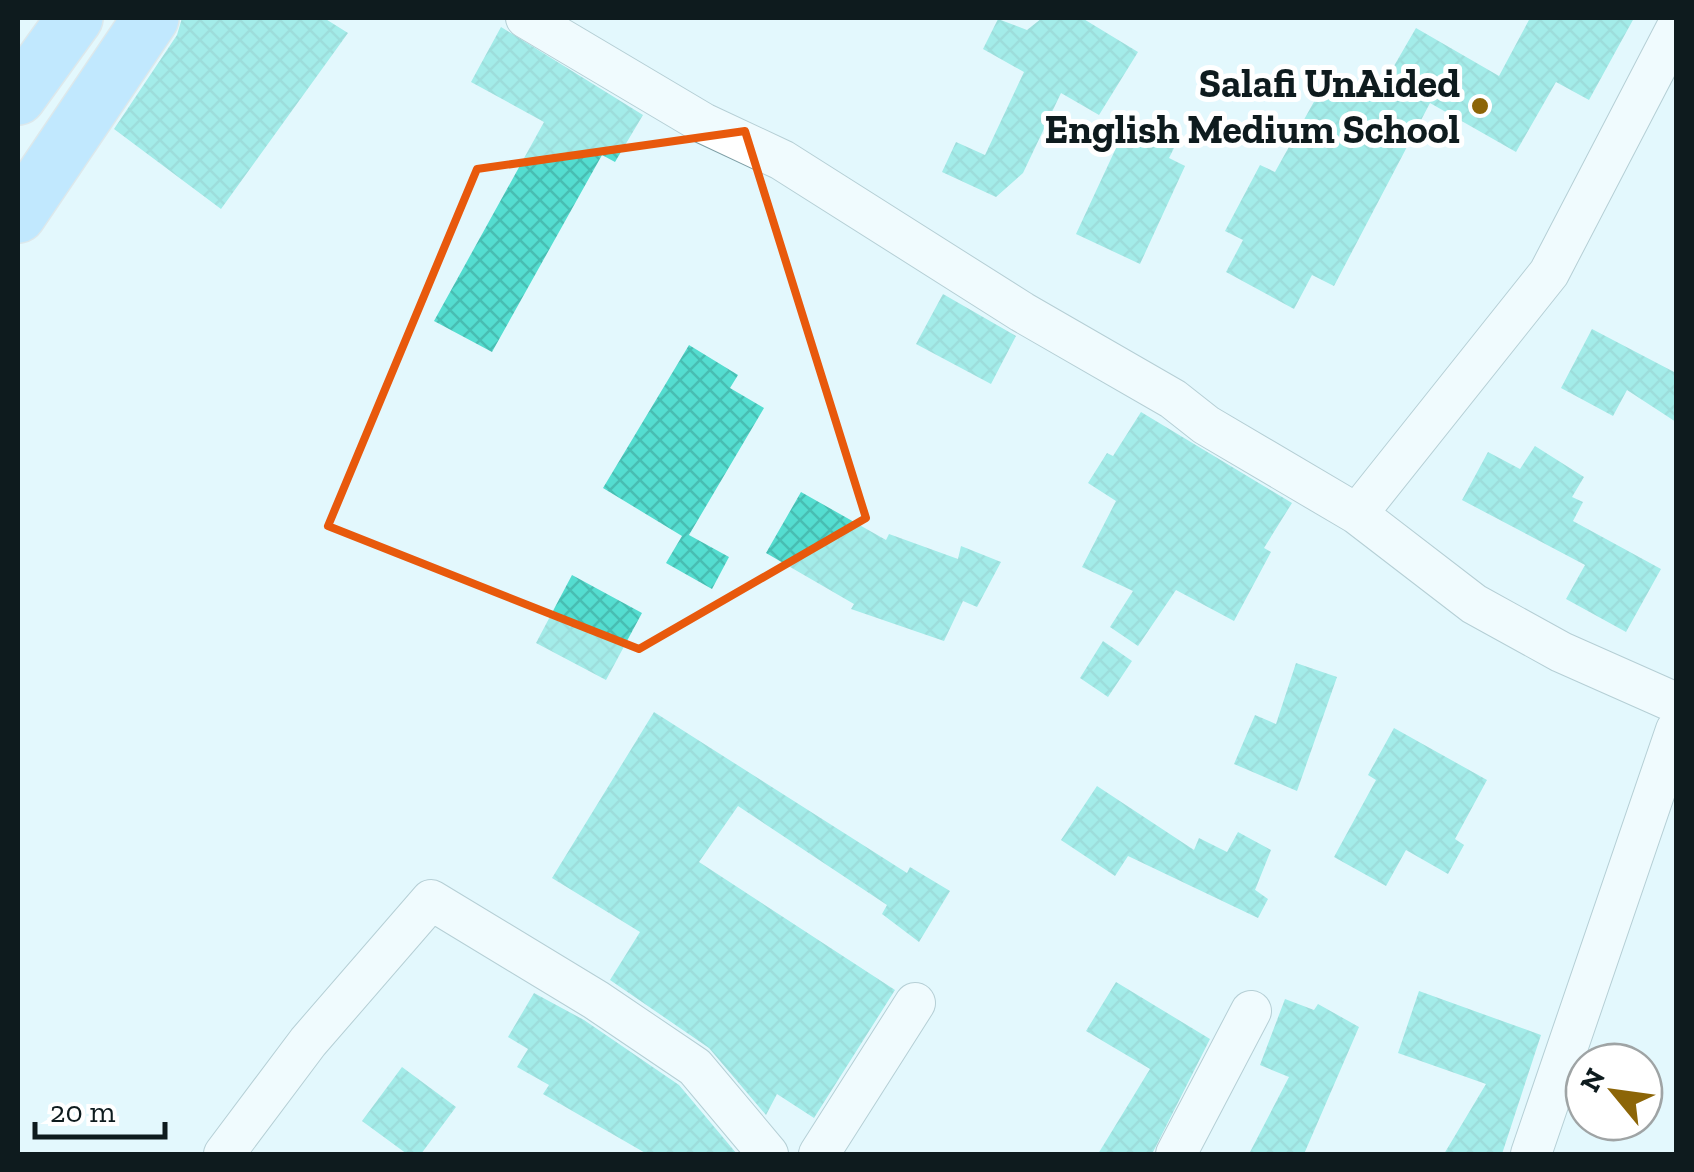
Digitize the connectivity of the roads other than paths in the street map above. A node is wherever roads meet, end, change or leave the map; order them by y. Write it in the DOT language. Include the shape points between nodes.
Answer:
graph roads {
  1 [pos="75,18"];
  2 [pos="151,18"];
  3 [pos="526,18"];
  4 [pos="1676,29"];
  5 [pos="18,97"];
  6 [pos="18,215"];
  7 [pos="1357,514"];
  8 [pos="1676,703"];
  9 [pos="1676,730"];
  10 [pos="915,1003"];
  11 [pos="1251,1011"];
  12 [pos="224,1154"];
  13 [pos="768,1154"];
  14 [pos="819,1154"];
  15 [pos="1176,1154"];
  16 [pos="1531,1154"];
  1 -- 5 [label="highway"];
  2 -- 6 [label="highway"];
  3 -- 7 [label="street" via="703,123 782,160"];
  4 -- 7 [label="street" via="1549,273"];
  7 -- 8 [label="street" via="1474,604"];
  9 -- 16 [label="street"];
  10 -- 14 [label="street"];
  11 -- 15 [label="street"];
  12 -- 13 [label="street" via="308,1042 430,900 694,1067"];
}
